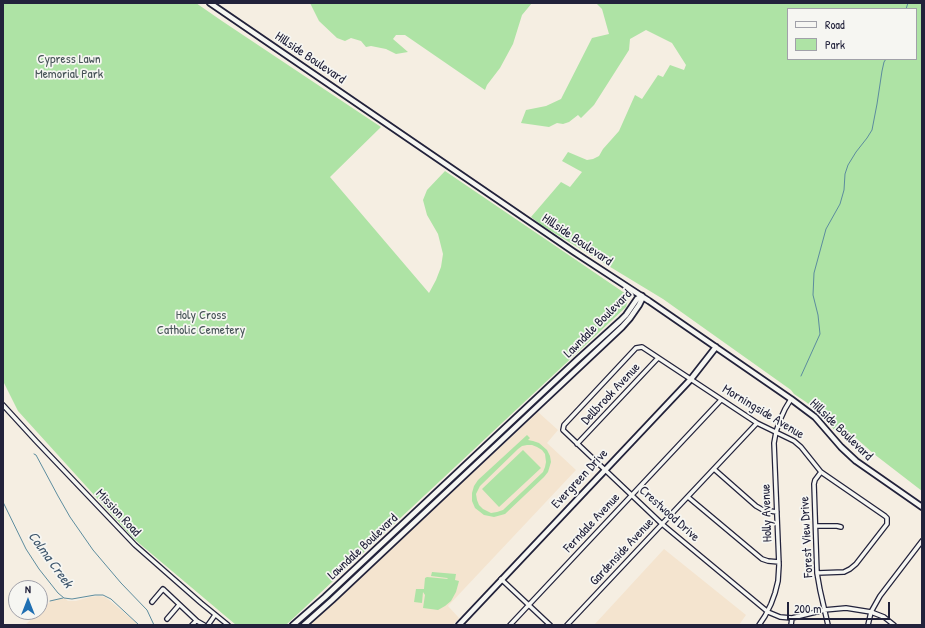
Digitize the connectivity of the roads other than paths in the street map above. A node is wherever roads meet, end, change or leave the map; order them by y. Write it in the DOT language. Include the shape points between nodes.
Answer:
graph roads {
  1 [pos="210,3"];
  2 [pos="642,296"];
  3 [pos="716,347"];
  4 [pos="658,358"];
  5 [pos="691,379"];
  6 [pos="791,399"];
  7 [pos="721,400"];
  8 [pos="3,404"];
  9 [pos="757,423"];
  10 [pos="776,432"];
  11 [pos="577,444"];
  12 [pos="714,469"];
  13 [pos="605,470"];
  14 [pos="821,472"];
  15 [pos="632,495"];
  16 [pos="688,497"];
  17 [pos="922,508"];
  18 [pos="777,512"];
  19 [pos="662,524"];
  20 [pos="816,526"];
  21 [pos="841,528"];
  22 [pos="922,541"];
  23 [pos="779,562"];
  24 [pos="817,573"];
  25 [pos="501,579"];
  26 [pos="152,602"];
  27 [pos="179,605"];
  28 [pos="529,605"];
  29 [pos="824,610"];
  30 [pos="768,612"];
  31 [pos="872,612"];
  32 [pos="215,615"];
  33 [pos="792,618"];
  34 [pos="167,619"];
  35 [pos="196,620"];
  36 [pos="192,625"];
  37 [pos="204,625"];
  38 [pos="208,625"];
  39 [pos="228,625"];
  40 [pos="293,625"];
  41 [pos="304,625"];
  42 [pos="459,625"];
  43 [pos="510,625"];
  44 [pos="550,625"];
  45 [pos="567,625"];
  46 [pos="759,625"];
  47 [pos="791,625"];
  48 [pos="828,625"];
  49 [pos="868,625"];
  50 [pos="894,625"];
  1 -- 2 [label="street, Hillside Boulevard"];
  2 -- 3 [label="street, Hillside Boulevard"];
  2 -- 40 [label="street, Lawndale Boulevard" via="620,321 325,598"];
  2 -- 41 [label="street, Lawndale Boulevard" via="639,305 622,326"];
  3 -- 5 [label="street, Evergreen Drive"];
  3 -- 6 [label="street, Hillside Boulevard"];
  4 -- 5 [label="street, Morningside Avenue"];
  4 -- 11 [label="street, Dellbrook Avenue"];
  4 -- 11 [label="street, Crestwood Drive" via="642,347 636,348 579,408 564,425 563,430"];
  5 -- 7 [label="street, Morningside Avenue"];
  5 -- 13 [label="street, Evergreen Drive"];
  6 -- 10 [label="street, Holly Avenue"];
  6 -- 17 [label="street, Hillside Boulevard" via="815,417 856,462"];
  7 -- 9 [label="street, Morningside Avenue"];
  7 -- 15 [label="street, Ferndale Avenue"];
  8 -- 32 [label="street, Mission Road" via="135,545"];
  9 -- 10 [label="street, Morningside Avenue"];
  9 -- 12 [label="street, Gardenside Avenue"];
  10 -- 14 [label="street, Morningside Avenue" via="802,446"];
  10 -- 18 [label="street, Holly Avenue" via="774,451"];
  11 -- 13 [label="street, Crestwood Drive"];
  12 -- 16 [label="street, Gardenside Avenue"];
  12 -- 18 [label="street" via="756,506"];
  13 -- 15 [label="street, Crestwood Drive"];
  13 -- 25 [label="street, Evergreen Drive"];
  14 -- 20 [label="street, Forest View Drive" via="814,484"];
  14 -- 24 [label="street, Morningside Avenue" via="885,516 887,522 850,569 844,572"];
  15 -- 19 [label="street, Crestwood Drive"];
  15 -- 28 [label="street, Ferndale Avenue"];
  16 -- 19 [label="street, Gardenside Avenue"];
  16 -- 23 [label="street" via="762,559"];
  18 -- 23 [label="street, Holly Avenue"];
  19 -- 30 [label="street, Crestwood Drive"];
  19 -- 45 [label="street, Gardenside Avenue"];
  20 -- 21 [label="street"];
  20 -- 24 [label="street, Forest View Drive"];
  22 -- 31 [label="street" via="880,596"];
  23 -- 30 [label="street, Holly Avenue" via="776,589"];
  24 -- 29 [label="street, Forest View Drive"];
  25 -- 28 [label="street"];
  25 -- 42 [label="street, Evergreen Drive"];
  26 -- 27 [label="street" via="163,589"];
  27 -- 34 [label="street"];
  27 -- 35 [label="street"];
  28 -- 43 [label="street, Ferndale Avenue"];
  28 -- 44 [label="street"];
  29 -- 31 [label="street, Crestwood Drive" via="846,608"];
  29 -- 33 [label="street, Crestwood Drive"];
  29 -- 48 [label="street, Forest View Drive"];
  30 -- 33 [label="street, Crestwood Drive"];
  30 -- 46 [label="street, Holly Avenue"];
  31 -- 49 [label="street"];
  31 -- 50 [label="street, Crestwood Drive"];
  32 -- 38 [label="street"];
  32 -- 39 [label="street, Mission Road"];
  33 -- 47 [label="street"];
  35 -- 36 [label="street"];
  35 -- 37 [label="street"];
}
